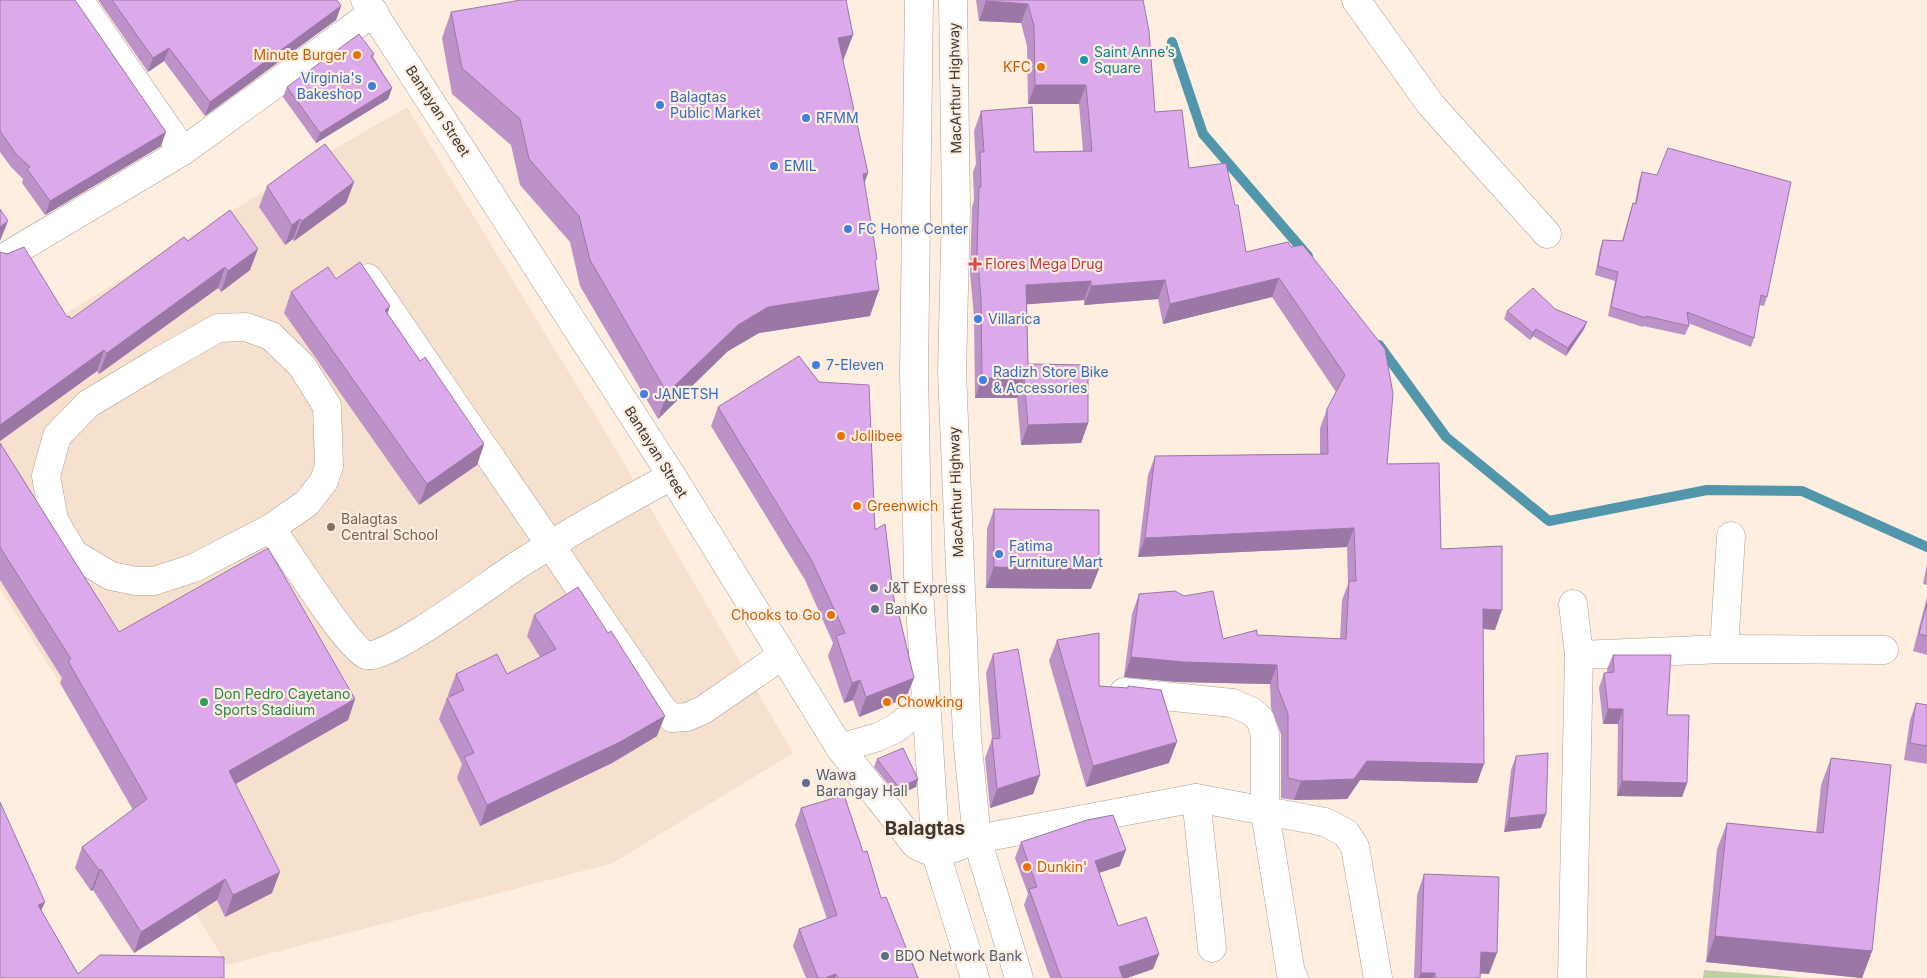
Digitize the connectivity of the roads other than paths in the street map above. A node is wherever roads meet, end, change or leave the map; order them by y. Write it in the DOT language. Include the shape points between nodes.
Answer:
graph roads {
  1 [pos="79,0"];
  2 [pos="919,0"];
  3 [pos="953,0"];
  4 [pos="1356,0"];
  5 [pos="370,6"];
  6 [pos="183,151"];
  7 [pos="1548,234"];
  8 [pos="0,260"];
  9 [pos="360,266"];
  10 [pos="672,476"];
  11 [pos="271,528"];
  12 [pos="1731,536"];
  13 [pos="551,544"];
  14 [pos="1573,604"];
  15 [pos="1724,649"];
  16 [pos="1884,650"];
  17 [pos="1579,655"];
  18 [pos="783,656"];
  19 [pos="1124,692"];
  20 [pos="925,705"];
  21 [pos="840,748"];
  22 [pos="1196,798"];
  23 [pos="1265,812"];
  24 [pos="977,839"];
  25 [pos="936,854"];
  26 [pos="1212,948"];
  27 [pos="976,978"];
  28 [pos="1019,978"];
  29 [pos="1294,978"];
  30 [pos="1378,978"];
  31 [pos="1572,978"];
  1 -- 6 [label="main road"];
  2 -- 20 [label="main road" via="914,371 918,575"];
  3 -- 24 [label="main road, MacArthur Highway" via="956,207 952,372 967,737"];
  4 -- 7 [label="main road" via="1431,105"];
  5 -- 6 [label="main road"];
  5 -- 10 [label="main road, Bantayan Street"];
  6 -- 8 [label="main road"];
  9 -- 13 [label="main road"];
  10 -- 13 [label="main road"];
  10 -- 18 [label="main road, Bantayan Street"];
  11 -- 11 [label="main road" via="307,504 324,480 329,466 327,406 302,366 271,336 246,326 218,328 88,404 56,436 46,476 54,520 74,554 111,576 136,581 162,578 194,568"];
  11 -- 13 [label="main road" via="344,633 358,651 368,656 383,653 422,631"];
  12 -- 15 [label="main road"];
  13 -- 18 [label="main road" via="663,710 672,718 687,717 703,710"];
  14 -- 17 [label="main road"];
  15 -- 16 [label="main road"];
  15 -- 17 [label="main road"];
  17 -- 31 [label="main road"];
  18 -- 21 [label="main road, Bantayan Street"];
  19 -- 23 [label="main road" via="1232,703 1251,711 1260,720 1265,734"];
  20 -- 21 [label="main road" via="886,733"];
  20 -- 25 [label="main road"];
  21 -- 25 [label="main road, Bantayan Street" via="915,844"];
  22 -- 23 [label="main road"];
  22 -- 24 [label="main road"];
  22 -- 26 [label="main road"];
  23 -- 29 [label="main road"];
  23 -- 30 [label="main road" via="1325,822 1346,833 1355,847"];
  24 -- 25 [label="main road"];
  24 -- 28 [label="main road, MacArthur Highway"];
  25 -- 27 [label="main road"];
}
